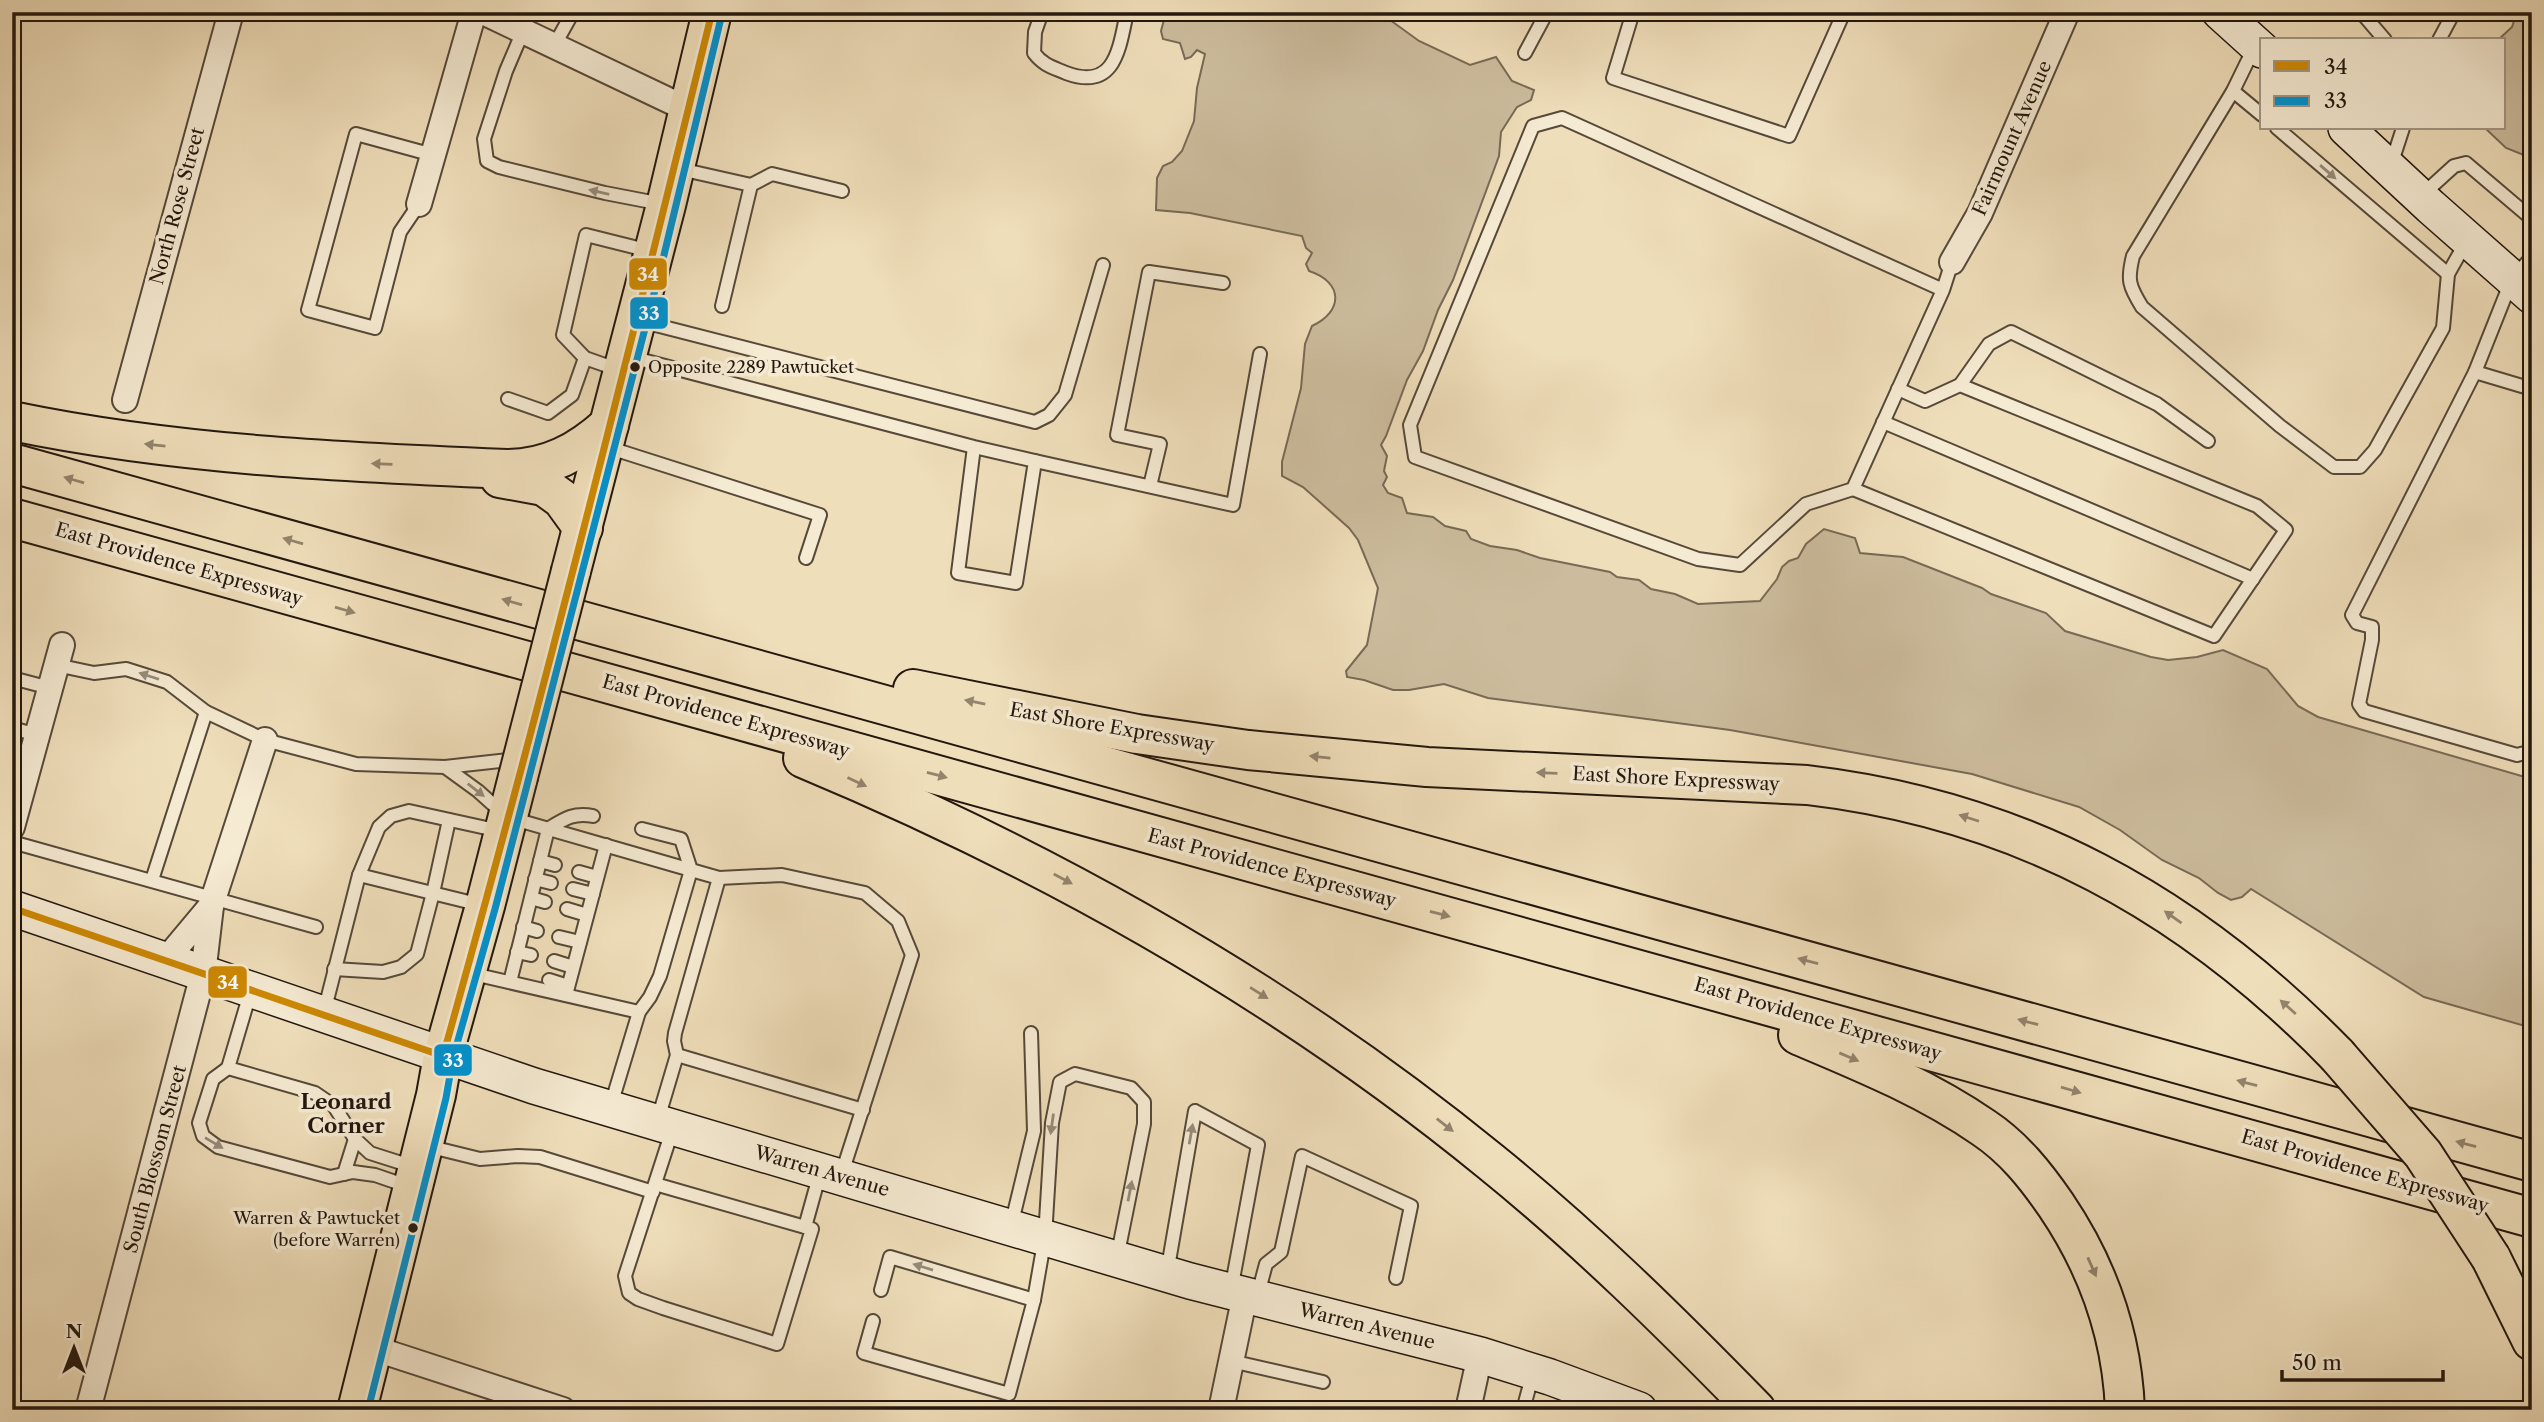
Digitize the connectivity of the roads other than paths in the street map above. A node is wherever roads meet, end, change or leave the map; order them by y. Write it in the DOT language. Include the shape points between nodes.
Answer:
graph roads {
  1 [pos="232,12"];
  2 [pos="474,12"];
  3 [pos="483,12"];
  4 [pos="573,12"];
  5 [pos="712,12"];
  6 [pos="1042,12"];
  7 [pos="1127,12"];
  8 [pos="1547,12"];
  9 [pos="1633,12"];
  10 [pos="1844,12"];
  11 [pos="2067,12"];
  12 [pos="2220,12"];
  13 [pos="2361,12"];
  14 [pos="2454,12"];
  15 [pos="523,32"];
  16 [pos="2383,38"];
  17 [pos="2440,38"];
  18 [pos="554,46"];
  19 [pos="2259,47"];
  20 [pos="1525,53"];
  21 [pos="2233,90"];
  22 [pos="689,110"];
  23 [pos="2260,113"];
  24 [pos="2279,130"];
  25 [pos="2348,130"];
  26 [pos="2402,130"];
  27 [pos="433,155"];
  28 [pos="675,167"];
  29 [pos="2390,169"];
  30 [pos="751,185"];
  31 [pos="842,191"];
  32 [pos="2420,197"];
  33 [pos="419,204"];
  34 [pos="666,205"];
  35 [pos="2532,219"];
  36 [pos="2467,239"];
  37 [pos="654,252"];
  38 [pos="1952,262"];
  39 [pos="1103,265"];
  40 [pos="2448,274"];
  41 [pos="2525,277"];
  42 [pos="1223,284"];
  43 [pos="1943,289"];
  44 [pos="722,306"];
  45 [pos="637,320"];
  46 [pos="1259,354"];
  47 [pos="585,358"];
  48 [pos="625,364"];
  49 [pos="2475,372"];
  50 [pos="1960,385"];
  51 [pos="1898,389"];
  52 [pos="2532,389"];
  53 [pos="508,399"];
  54 [pos="125,400"];
  55 [pos="12,421"];
  56 [pos="1883,422"];
  57 [pos="606,435"];
  58 [pos="2208,441"];
  59 [pos="974,447"];
  60 [pos="1035,461"];
  61 [pos="12,463"];
  62 [pos="427,466"];
  63 [pos="1150,486"];
  64 [pos="1853,489"];
  65 [pos="12,518"];
  66 [pos="12,525"];
  67 [pos="583,527"];
  68 [pos="806,558"];
  69 [pos="161,559"];
  70 [pos="2253,579"];
  71 [pos="602,627"];
  72 [pos="56,666"];
  73 [pos="12,678"];
  74 [pos="659,698"];
  75 [pos="206,712"];
  76 [pos="12,728"];
  77 [pos="37,736"];
  78 [pos="265,740"];
  79 [pos="2532,751"];
  80 [pos="445,767"];
  81 [pos="520,768"];
  82 [pos="593,816"];
  83 [pos="449,820"];
  84 [pos="505,825"];
  85 [pos="12,827"];
  86 [pos="548,829"];
  87 [pos="642,829"];
  88 [pos="12,842"];
  89 [pos="606,845"];
  90 [pos="540,862"];
  91 [pos="555,865"];
  92 [pos="691,870"];
  93 [pos="579,872"];
  94 [pos="359,875"];
  95 [pos="597,877"];
  96 [pos="719,878"];
  97 [pos="535,879"];
  98 [pos="152,880"];
  99 [pos="551,883"];
  100 [pos="573,889"];
  101 [pos="433,893"];
  102 [pos="593,894"];
  103 [pos="531,898"];
  104 [pos="211,902"];
  105 [pos="545,902"];
  106 [pos="485,906"];
  107 [pos="12,908"];
  108 [pos="567,909"];
  109 [pos="587,915"];
  110 [pos="316,927"];
  111 [pos="523,927"];
  112 [pos="537,931"];
  113 [pos="559,937"];
  114 [pos="580,942"];
  115 [pos="517,952"];
  116 [pos="531,955"];
  117 [pos="165,961"];
  118 [pos="554,961"];
  119 [pos="573,967"];
  120 [pos="334,969"];
  121 [pos="467,972"];
  122 [pos="1651,973"];
  123 [pos="204,974"];
  124 [pos="516,975"];
  125 [pos="550,980"];
  126 [pos="251,990"];
  127 [pos="567,990"];
  128 [pos="639,1012"];
  129 [pos="323,1015"];
  130 [pos="1031,1033"];
  131 [pos="677,1055"];
  132 [pos="443,1056"];
  133 [pos="228,1068"];
  134 [pos="610,1109"];
  135 [pos="863,1110"];
  136 [pos="665,1126"];
  137 [pos="355,1139"];
  138 [pos="2532,1162"];
  139 [pos="418,1167"];
  140 [pos="831,1173"];
  141 [pos="344,1174"];
  142 [pos="654,1188"];
  143 [pos="2532,1218"];
  144 [pos="805,1227"];
  145 [pos="1011,1227"];
  146 [pos="1045,1237"];
  147 [pos="1117,1258"];
  148 [pos="2491,1258"];
  149 [pos="1167,1274"];
  150 [pos="1396,1278"];
  151 [pos="881,1290"];
  152 [pos="1244,1295"];
  153 [pos="1034,1300"];
  154 [pos="873,1321"];
  155 [pos="2532,1323"];
  156 [pos="2532,1341"];
  157 [pos="373,1348"];
  158 [pos="1480,1355"];
  159 [pos="1231,1361"];
  160 [pos="1533,1371"];
  161 [pos="1323,1382"];
  162 [pos="1632,1408"];
  163 [pos="88,1410"];
  164 [pos="357,1410"];
  165 [pos="563,1410"];
  166 [pos="1221,1410"];
  167 [pos="1468,1410"];
  168 [pos="1523,1410"];
  169 [pos="1756,1410"];
  170 [pos="2125,1410"];
  1 -- 54 [label="street, North Rose Street"];
  2 -- 27 [label="street"];
  3 -- 15 [label="street"];
  4 -- 18 [label="lane"];
  5 -- 22 [label="main road"];
  6 -- 7 [label="lane" via="1034,53 1042,64 1080,78 1095,78 1110,69"];
  8 -- 20 [label="lane"];
  9 -- 10 [label="lane" via="1613,78 1789,136"];
  11 -- 38 [label="street, Fairmount Avenue" via="1980,213"];
  12 -- 19 [label="main road"];
  13 -- 16 [label="lane"];
  14 -- 17 [label="lane"];
  15 -- 18 [label="street"];
  34 -- 15 [label="lane, one-way" via="487,161 484,139"];
  18 -- 22 [label="street"];
  19 -- 21 [label="lane"];
  21 -- 23 [label="lane"];
  21 -- 40 [label="lane" via="2133,256 2128,274 2142,307 2280,426 2334,467 2360,467 2375,450 2443,328"];
  22 -- 28 [label="main road"];
  24 -- 40 [label="lane, one-way"];
  25 -- 29 [label="main road"];
  26 -- 29 [label="lane"];
  27 -- 33 [label="street"];
  27 -- 33 [label="lane" via="356,134 308,310 375,328 400,232"];
  28 -- 30 [label="lane"];
  28 -- 34 [label="main road"];
  29 -- 32 [label="main road"];
  30 -- 31 [label="lane" via="772,174"];
  30 -- 44 [label="lane"];
  32 -- 35 [label="lane" via="2454,166 2466,163"];
  32 -- 36 [label="main road"];
  34 -- 37 [label="main road"];
  36 -- 40 [label="lane"];
  36 -- 41 [label="main road"];
  37 -- 45 [label="main road"];
  37 -- 47 [label="lane" via="586,235 563,335"];
  38 -- 43 [label="lane"];
  39 -- 45 [label="lane" via="1065,395 1049,415 1035,422"];
  41 -- 49 [label="lane"];
  42 -- 63 [label="lane" via="1149,272 1117,435 1160,444"];
  43 -- 51 [label="lane"];
  43 -- 64 [label="lane" via="1562,118 1533,126 1410,425 1415,457 1698,559 1740,565 1806,504"];
  45 -- 48 [label="main road"];
  46 -- 63 [label="lane" via="1233,505"];
  47 -- 48 [label="lane"];
  47 -- 53 [label="lane" via="572,396 548,413"];
  48 -- 57 [label="main road"];
  48 -- 59 [label="lane"];
  49 -- 52 [label="lane"];
  49 -- 79 [label="lane" via="2352,615 2357,623 2372,627 2359,704 2364,712 2517,755"];
  50 -- 51 [label="lane" via="1925,401"];
  50 -- 58 [label="lane" via="1989,344 2011,332 2157,404"];
  50 -- 70 [label="lane" via="2257,506 2286,530"];
  51 -- 56 [label="lane"];
  62 -- 55 [label="main road, one-way" via="210,452"];
  56 -- 64 [label="lane"];
  56 -- 70 [label="lane"];
  57 -- 62 [label="main road" via="543,465 518,469"];
  57 -- 67 [label="main road"];
  57 -- 68 [label="lane" via="820,515"];
  59 -- 60 [label="lane"];
  59 -- 60 [label="lane" via="958,573 1016,583"];
  60 -- 63 [label="lane"];
  71 -- 61 [label="main road, one-way"];
  62 -- 67 [label="main road" via="544,486 562,499"];
  64 -- 70 [label="lane" via="2214,636"];
  65 -- 69 [label="main road, East Providence Expressway"];
  66 -- 69 [label="main road"];
  67 -- 81 [label="main road, bridge"];
  69 -- 74 [label="main road, East Providence Expressway, one-way"];
  138 -- 71 [label="main road, one-way"];
  148 -- 71 [label="main road, East Shore Expressway, one-way, bridge" via="2423,1154 2337,1055 2229,956 2128,889 2057,852 1973,820 1923,805 1807,785 1427,767 1209,745"];
  72 -- 73 [label="lane"];
  75 -- 72 [label="lane, one-way" via="167,682 125,668 94,673"];
  72 -- 77 [label="street"];
  74 -- 122 [label="main road, East Providence Expressway, one-way"];
  74 -- 169 [label="main road, one-way" via="835,772 1023,859 1138,919 1269,999 1401,1091 1492,1163 1611,1266"];
  75 -- 78 [label="lane"];
  75 -- 98 [label="lane"];
  76 -- 77 [label="lane"];
  77 -- 85 [label="street"];
  78 -- 80 [label="lane" via="356,764"];
  78 -- 104 [label="street, South Blossom Street"];
  80 -- 81 [label="lane"];
  80 -- 84 [label="lane, one-way" via="478,791"];
  81 -- 84 [label="main road"];
  82 -- 86 [label="lane" via="570,816"];
  83 -- 84 [label="lane"];
  83 -- 94 [label="lane" via="409,811 391,816 379,827"];
  83 -- 101 [label="lane"];
  84 -- 86 [label="lane"];
  84 -- 106 [label="main road"];
  86 -- 89 [label="lane"];
  86 -- 90 [label="lane"];
  87 -- 92 [label="lane" via="681,839"];
  88 -- 98 [label="lane"];
  89 -- 92 [label="lane"];
  89 -- 95 [label="lane"];
  90 -- 91 [label="lane"];
  90 -- 97 [label="lane"];
  92 -- 96 [label="lane"];
  92 -- 128 [label="lane" via="660,976"];
  93 -- 95 [label="lane"];
  94 -- 101 [label="lane"];
  94 -- 120 [label="lane"];
  95 -- 102 [label="lane"];
  96 -- 131 [label="lane" via="675,1033"];
  96 -- 135 [label="lane" via="782,875 865,893 898,920 912,954"];
  97 -- 99 [label="lane"];
  97 -- 103 [label="lane"];
  98 -- 104 [label="lane"];
  100 -- 102 [label="lane"];
  101 -- 106 [label="lane"];
  101 -- 120 [label="lane" via="417,954 401,967 383,972"];
  102 -- 109 [label="lane"];
  103 -- 105 [label="lane"];
  103 -- 111 [label="lane"];
  104 -- 110 [label="lane"];
  104 -- 117 [label="street, South Blossom Street"];
  104 -- 123 [label="street, South Blossom Street"];
  106 -- 121 [label="main road"];
  107 -- 117 [label="main road, Warren Avenue"];
  108 -- 109 [label="lane"];
  109 -- 114 [label="lane"];
  111 -- 112 [label="lane"];
  111 -- 115 [label="lane"];
  113 -- 114 [label="lane"];
  114 -- 119 [label="lane"];
  115 -- 116 [label="lane"];
  115 -- 124 [label="lane"];
  117 -- 123 [label="main road, Warren Avenue"];
  118 -- 119 [label="lane"];
  119 -- 127 [label="lane"];
  120 -- 129 [label="lane"];
  121 -- 124 [label="lane"];
  121 -- 132 [label="main road"];
  122 -- 143 [label="main road, East Providence Expressway, one-way"];
  122 -- 170 [label="main road, one-way" via="1920,1088 1986,1129 2031,1169 2073,1230 2098,1280 2120,1353"];
  123 -- 126 [label="main road, Warren Avenue"];
  123 -- 163 [label="street, South Blossom Street"];
  124 -- 127 [label="lane"];
  125 -- 127 [label="lane"];
  126 -- 129 [label="main road, Warren Avenue"];
  126 -- 133 [label="lane"];
  127 -- 128 [label="lane"];
  128 -- 134 [label="lane"];
  129 -- 132 [label="main road, Warren Avenue"];
  130 -- 145 [label="lane" via="1034,1131"];
  131 -- 135 [label="lane"];
  131 -- 136 [label="lane"];
  132 -- 134 [label="main road, Warren Avenue"];
  132 -- 139 [label="main road"];
  133 -- 137 [label="lane" via="315,1093 334,1105"];
  133 -- 141 [label="lane, one-way" via="213,1079 205,1100 199,1123 203,1136 230,1151 330,1177"];
  134 -- 136 [label="main road, Warren Avenue"];
  135 -- 140 [label="lane"];
  136 -- 140 [label="main road, Warren Avenue"];
  136 -- 142 [label="lane"];
  137 -- 139 [label="lane" via="370,1153"];
  137 -- 141 [label="lane"];
  139 -- 141 [label="lane" via="375,1175"];
  139 -- 142 [label="lane" via="540,1157"];
  139 -- 157 [label="main road"];
  140 -- 144 [label="lane"];
  140 -- 145 [label="main road, Warren Avenue"];
  142 -- 144 [label="lane"];
  142 -- 144 [label="lane" via="625,1276 629,1293 777,1343 812,1229"];
  145 -- 146 [label="main road, Warren Avenue"];
  146 -- 147 [label="main road, Warren Avenue"];
  147 -- 146 [label="lane, one-way" via="1144,1124 1144,1102 1131,1088 1075,1074 1060,1082 1052,1123"];
  146 -- 153 [label="lane"];
  147 -- 149 [label="main road, Warren Avenue"];
  148 -- 155 [label="main road"];
  148 -- 156 [label="main road, East Shore Expressway"];
  149 -- 152 [label="main road, Warren Avenue"];
  149 -- 152 [label="lane, one-way" via="1195,1111 1258,1145"];
  150 -- 152 [label="lane" via="1411,1206 1302,1156 1282,1252 1266,1264"];
  153 -- 151 [label="lane, one-way" via="890,1257"];
  152 -- 158 [label="main road, Warren Avenue"];
  152 -- 159 [label="street"];
  153 -- 154 [label="lane" via="1009,1394 864,1353"];
  157 -- 164 [label="main road"];
  157 -- 165 [label="street"];
  158 -- 160 [label="main road, Warren Avenue"];
  158 -- 167 [label="street"];
  159 -- 161 [label="lane"];
  159 -- 166 [label="street"];
  160 -- 162 [label="main road, Warren Avenue"];
  160 -- 168 [label="lane"];
}
